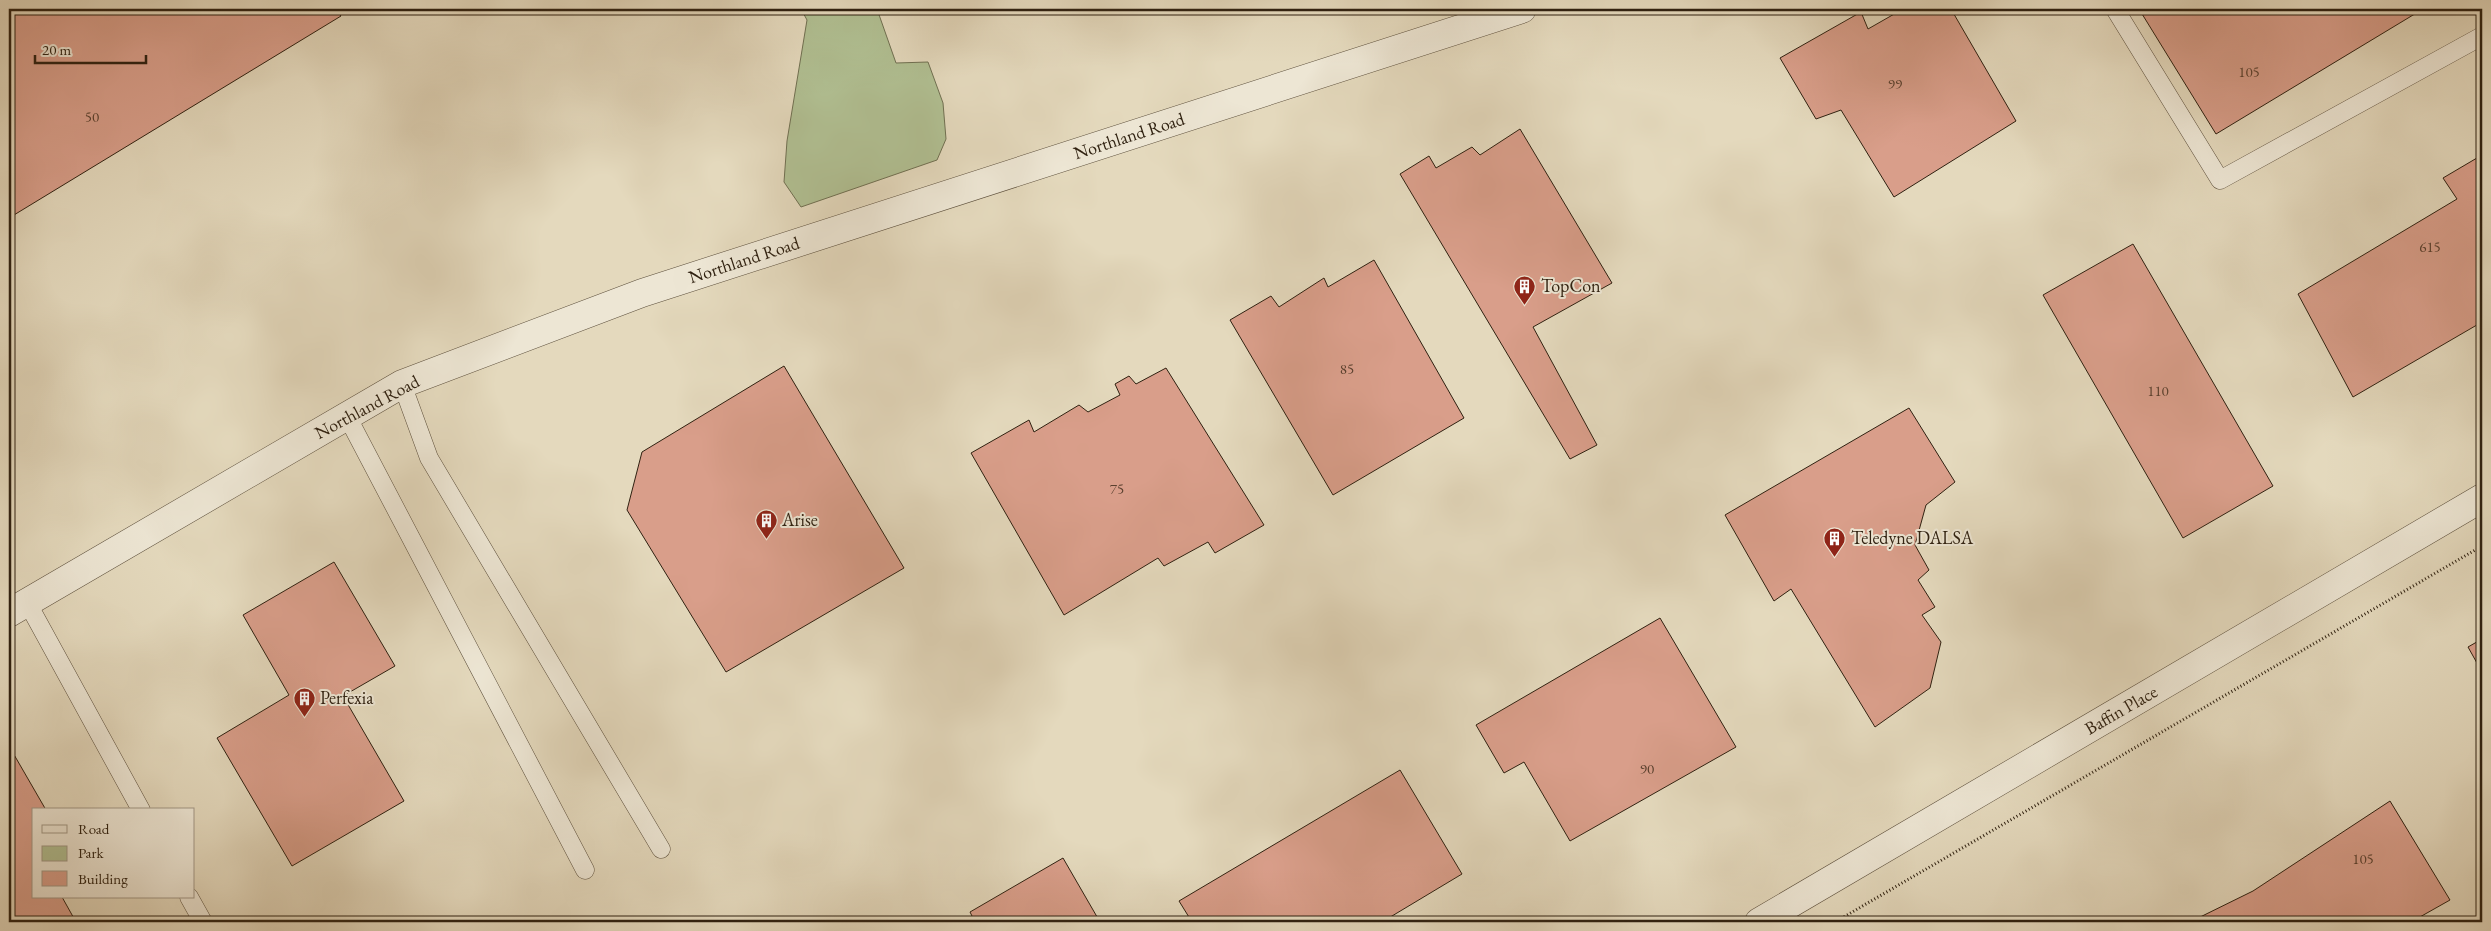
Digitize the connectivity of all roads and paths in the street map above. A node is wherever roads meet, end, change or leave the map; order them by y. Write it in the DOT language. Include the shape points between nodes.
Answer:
graph roads {
  1 [pos="1522,9"];
  2 [pos="2115,9"];
  3 [pos="2482,36"];
  4 [pos="402,384"];
  5 [pos="347,416"];
  6 [pos="2482,498"];
  7 [pos="2482,546"];
  8 [pos="18,607"];
  9 [pos="140,808"];
  10 [pos="661,848"];
  11 [pos="585,870"];
  12 [pos="190,898"];
  13 [pos="203,922"];
  14 [pos="1759,922"];
  15 [pos="1835,922"];
  1 -- 4 [label="street, Northland Road" via="642,293"];
  2 -- 3 [label="lane" via="2220,180"];
  4 -- 5 [label="street, Northland Road"];
  4 -- 10 [label="lane" via="429,458"];
  5 -- 8 [label="street, Northland Road"];
  5 -- 11 [label="lane"];
  6 -- 14 [label="street, Baffin Place"];
  7 -- 15 [label="path"];
  8 -- 9 [label="lane"];
  12 -- 13 [label="lane"];
}
